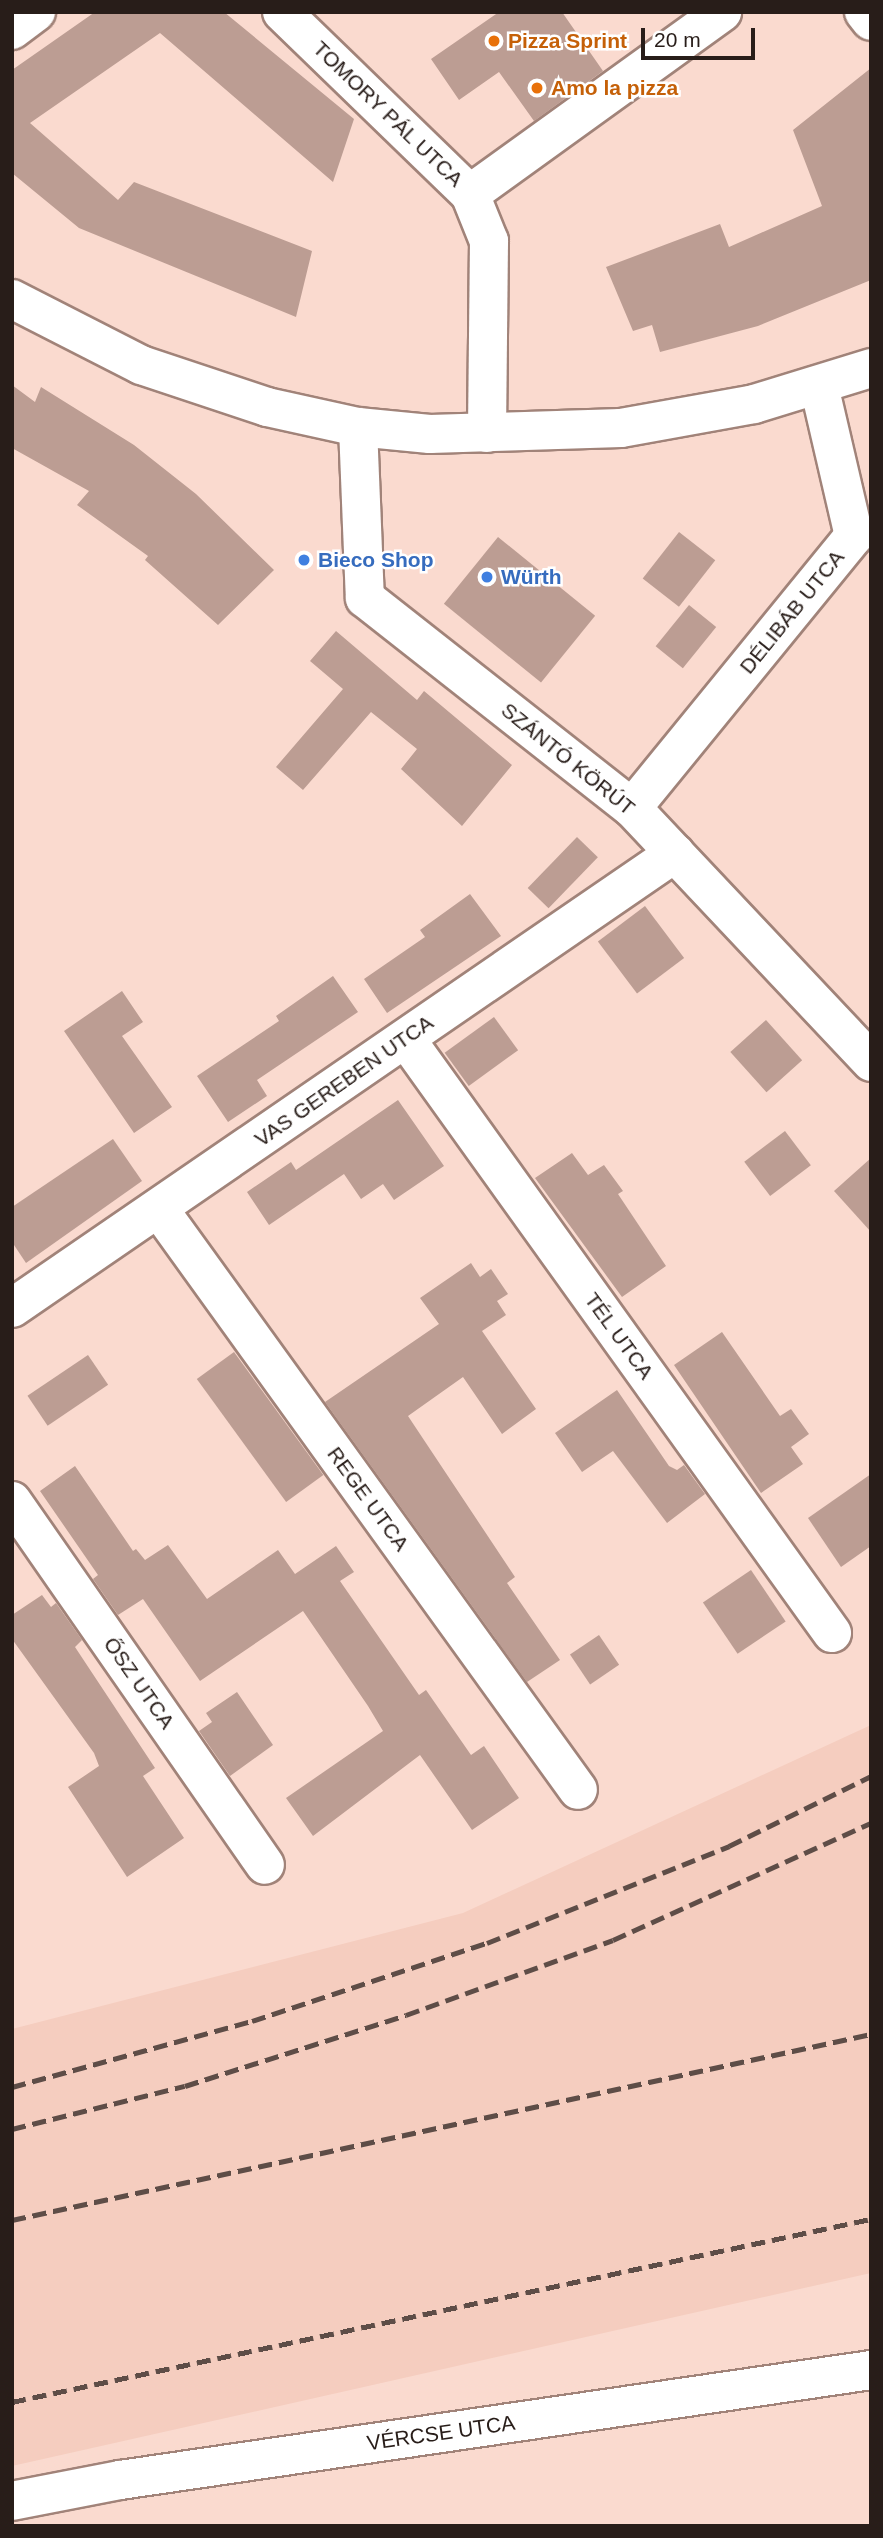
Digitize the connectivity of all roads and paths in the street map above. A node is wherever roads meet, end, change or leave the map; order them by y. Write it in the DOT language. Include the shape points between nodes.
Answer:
graph roads {
  1 [pos="36,12"];
  2 [pos="282,12"];
  3 [pos="722,12"];
  4 [pos="864,12"];
  5 [pos="871,21"];
  6 [pos="12,30"];
  7 [pos="470,194"];
  8 [pos="12,299"];
  9 [pos="871,368"];
  10 [pos="819,385"];
  11 [pos="358,427"];
  12 [pos="487,433"];
  13 [pos="632,808"];
  14 [pos="675,853"];
  15 [pos="406,1039"];
  16 [pos="871,1062"];
  17 [pos="159,1209"];
  18 [pos="15,1300"];
  19 [pos="12,1501"];
  20 [pos="832,1633"];
  21 [pos="578,1790"];
  22 [pos="265,1865"];
  23 [pos="871,2370"];
  24 [pos="12,2501"];
  1 -- 6 [label="street"];
  2 -- 7 [label="street, TOMORY PÁL UTCA"];
  3 -- 7 [label="street"];
  4 -- 5 [label="street"];
  7 -- 12 [label="street, TOMORY PÁL UTCA" via="489,242"];
  8 -- 11 [label="street" via="141,365 267,407"];
  9 -- 10 [label="street"];
  10 -- 12 [label="street" via="754,404 621,428"];
  10 -- 13 [label="street, DÉLIBÁB UTCA" via="854,536"];
  11 -- 12 [label="street" via="430,434"];
  11 -- 13 [label="street, SZÁNTÓ KÖRÚT" via="365,598"];
  13 -- 14 [label="street, SZÁNTÓ KÖRÚT"];
  14 -- 15 [label="street, VAS GEREBEN UTCA"];
  14 -- 16 [label="street, SZÁNTÓ KÖRÚT"];
  15 -- 17 [label="street, VAS GEREBEN UTCA"];
  15 -- 20 [label="street, TÉL UTCA"];
  17 -- 18 [label="street, VAS GEREBEN UTCA"];
  17 -- 21 [label="street, REGE UTCA"];
  19 -- 22 [label="street, ŐSZ UTCA"];
  23 -- 24 [label="street, VÉRCSE UTCA" via="133,2478"];
}
